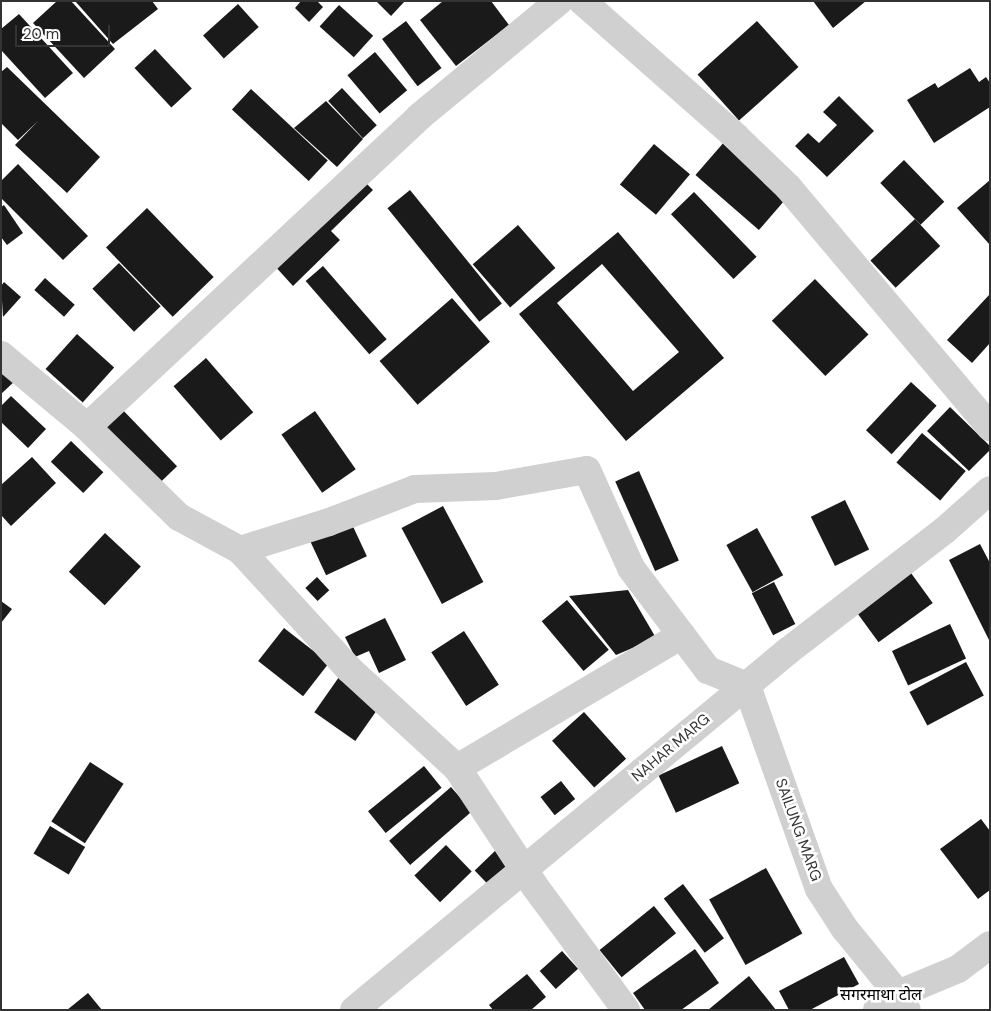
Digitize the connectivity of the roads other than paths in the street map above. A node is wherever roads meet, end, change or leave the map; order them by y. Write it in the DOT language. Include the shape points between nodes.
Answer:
graph roads {
  1 [pos="582,1"];
  2 [pos="543,5"];
  3 [pos="1,355"];
  4 [pos="990,426"];
  5 [pos="87,427"];
  6 [pos="990,490"];
  7 [pos="240,550"];
  8 [pos="682,635"];
  9 [pos="750,694"];
  10 [pos="457,768"];
  11 [pos="530,877"];
  12 [pos="990,945"];
  13 [pos="903,1002"];
  14 [pos="354,1010"];
  15 [pos="626,1010"];
  16 [pos="877,1010"];
  1 -- 4 [label="street" via="788,187"];
  2 -- 5 [label="street" via="368,163"];
  3 -- 5 [label="street"];
  5 -- 7 [label="street" via="179,517"];
  6 -- 9 [label="street, NAHAR MARG"];
  7 -- 8 [label="street" via="330,522 415,489 496,486 586,470 632,568"];
  7 -- 10 [label="street" via="349,669"];
  8 -- 9 [label="street" via="708,670"];
  8 -- 10 [label="street"];
  9 -- 11 [label="street, NAHAR MARG"];
  9 -- 13 [label="street, SAILUNG MARG" via="819,889 845,929"];
  10 -- 11 [label="street"];
  11 -- 14 [label="street, NAHAR MARG"];
  11 -- 15 [label="street"];
  12 -- 13 [label="street" via="958,969"];
  13 -- 16 [label="street"];
}
